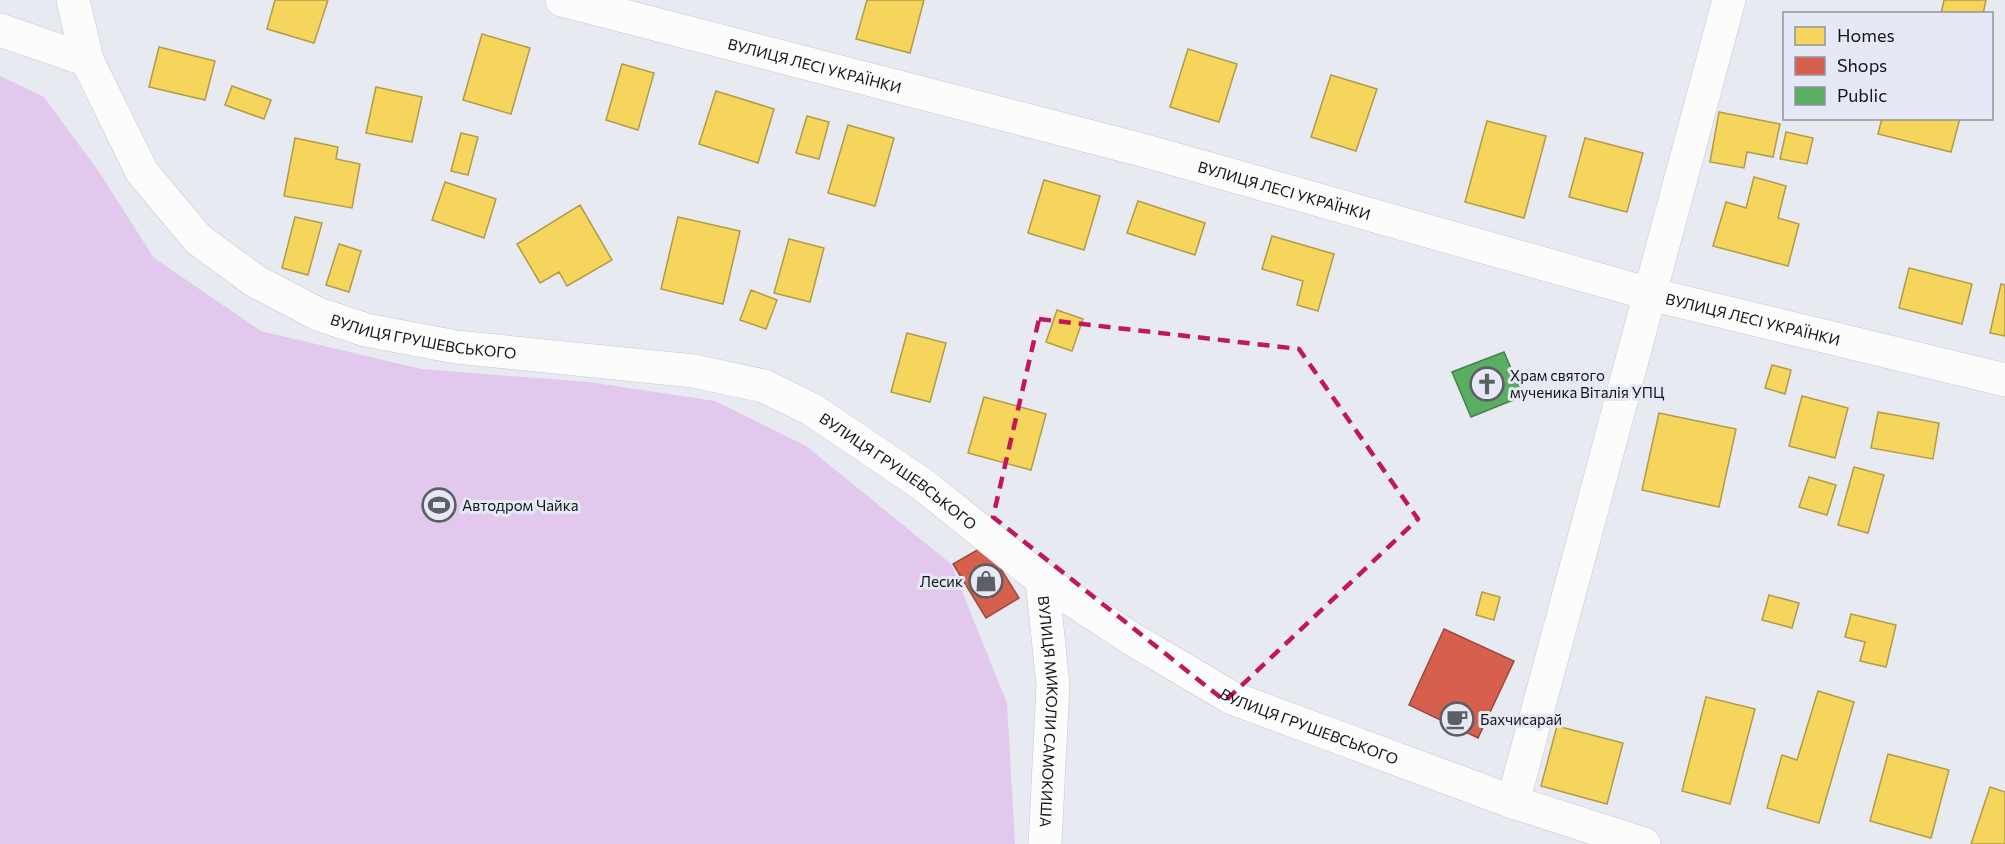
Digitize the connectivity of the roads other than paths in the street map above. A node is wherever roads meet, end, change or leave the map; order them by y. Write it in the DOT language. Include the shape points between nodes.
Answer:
graph roads {
  1 [pos="73,0"];
  2 [pos="562,0"];
  3 [pos="1728,0"];
  4 [pos="0,30"];
  5 [pos="87,60"];
  6 [pos="1650,294"];
  7 [pos="2005,380"];
  8 [pos="1042,580"];
  9 [pos="1513,802"];
  10 [pos="1045,844"];
  11 [pos="1644,844"];
  1 -- 5 [label="street, ВУЛИЦЯ ГРУШЕВСЬКОГО"];
  2 -- 6 [label="street, ВУЛИЦЯ ЛЕСІ УКРАЇНКИ" via="1146,151"];
  3 -- 6 [label="street"];
  4 -- 5 [label="street"];
  5 -- 8 [label="street, ВУЛИЦЯ ГРУШЕВСЬКОГО" via="142,172 198,239 255,282 318,314 366,330 456,347 694,371 764,386 811,409 922,484"];
  6 -- 7 [label="street, ВУЛИЦЯ ЛЕСІ УКРАЇНКИ"];
  6 -- 9 [label="street"];
  8 -- 9 [label="street, ВУЛИЦЯ ГРУШЕВСЬКОГО" via="1232,698"];
  8 -- 10 [label="street, ВУЛИЦЯ МИКОЛИ САМОКИША" via="1053,685"];
  9 -- 11 [label="street, ВУЛИЦЯ ГРУШЕВСЬКОГО"];
}
